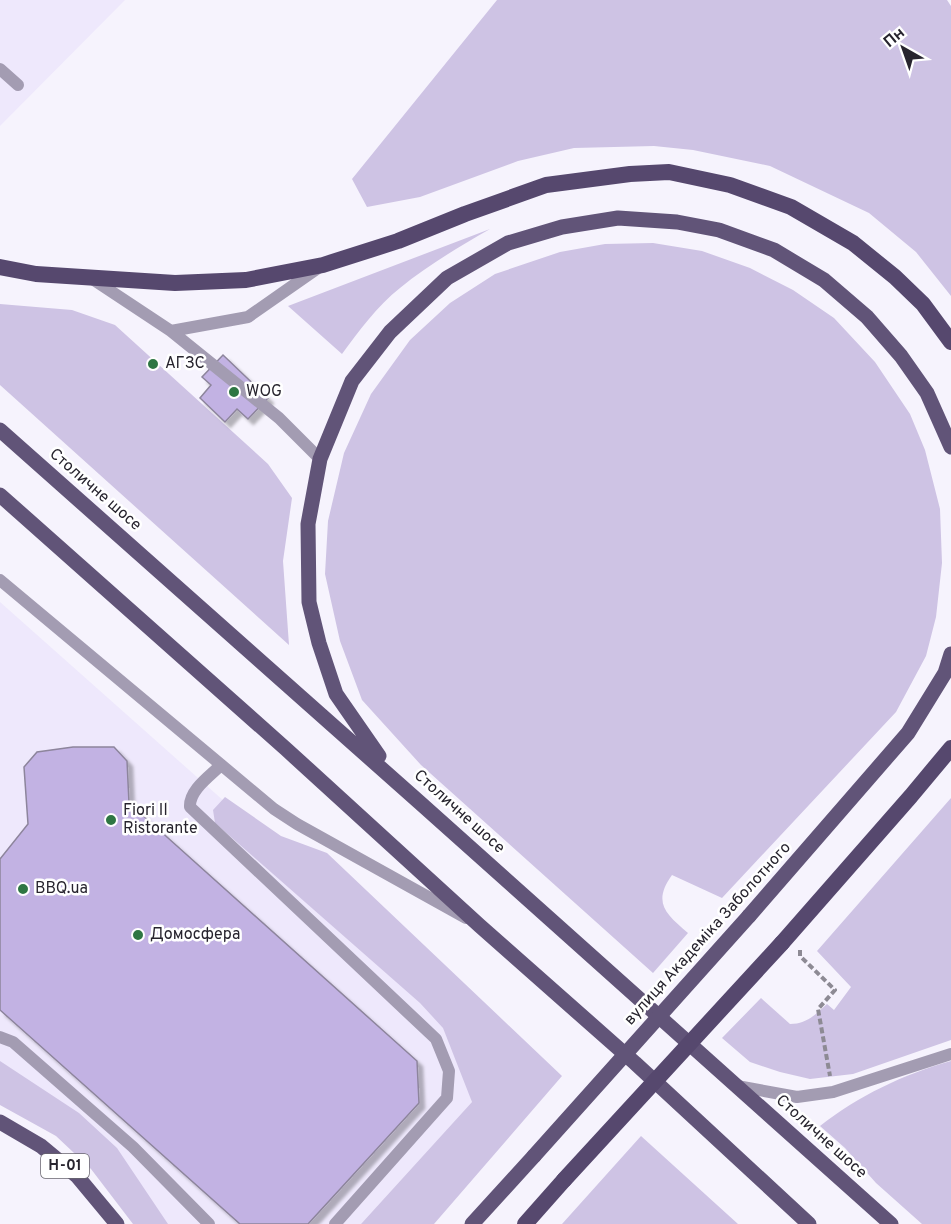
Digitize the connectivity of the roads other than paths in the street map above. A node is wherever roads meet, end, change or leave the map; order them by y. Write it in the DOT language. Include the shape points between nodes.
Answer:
graph roads {
  1 [pos="2,75"];
  2 [pos="18,85"];
  3 [pos="323,265"];
  4 [pos="0,267"];
  5 [pos="90,278"];
  6 [pos="171,331"];
  7 [pos="951,342"];
  8 [pos="0,430"];
  9 [pos="951,447"];
  10 [pos="320,459"];
  11 [pos="0,495"];
  12 [pos="0,580"];
  13 [pos="951,654"];
  14 [pos="951,748"];
  15 [pos="220,765"];
  16 [pos="392,776"];
  17 [pos="480,926"];
  18 [pos="0,1037"];
  19 [pos="951,1054"];
  20 [pos="737,1086"];
  21 [pos="0,1122"];
  22 [pos="117,1224"];
  23 [pos="209,1224"];
  24 [pos="335,1224"];
  25 [pos="472,1224"];
  26 [pos="525,1224"];
  27 [pos="809,1224"];
  28 [pos="891,1224"];
  1 -- 2 [label="lane"];
  3 -- 5 [label="highway" via="246,280 175,283"];
  3 -- 6 [label="lane" via="248,316"];
  3 -- 7 [label="highway" via="546,185 669,172 730,186 791,207 853,243 923,304"];
  4 -- 5 [label="highway"];
  5 -- 6 [label="lane"];
  6 -- 10 [label="lane" via="279,418"];
  8 -- 16 [label="main road, Столичне шосе"];
  9 -- 10 [label="main road" via="927,393 901,356 867,317 824,280 774,250 719,230 618,218 562,227 508,243 447,278 390,332 352,381"];
  10 -- 16 [label="main road" via="308,524 309,602 336,694"];
  11 -- 17 [label="main road"];
  12 -- 15 [label="lane"];
  13 -- 25 [label="main road, вулиця Академіка Заболотного, bridge" via="945,673 908,733"];
  14 -- 26 [label="highway, bridge" via="782,943"];
  15 -- 17 [label="lane" via="297,824"];
  15 -- 24 [label="lane" via="193,793 190,807 436,1039 449,1071 447,1098"];
  16 -- 20 [label="main road, Столичне шосе"];
  17 -- 27 [label="main road"];
  18 -- 23 [label="lane" via="13,1042 133,1147"];
  19 -- 20 [label="lane" via="833,1092 797,1097"];
  20 -- 28 [label="main road, Столичне шосе"];
  21 -- 22 [label="main road, Н-01" via="41,1146 77,1176"];
}
